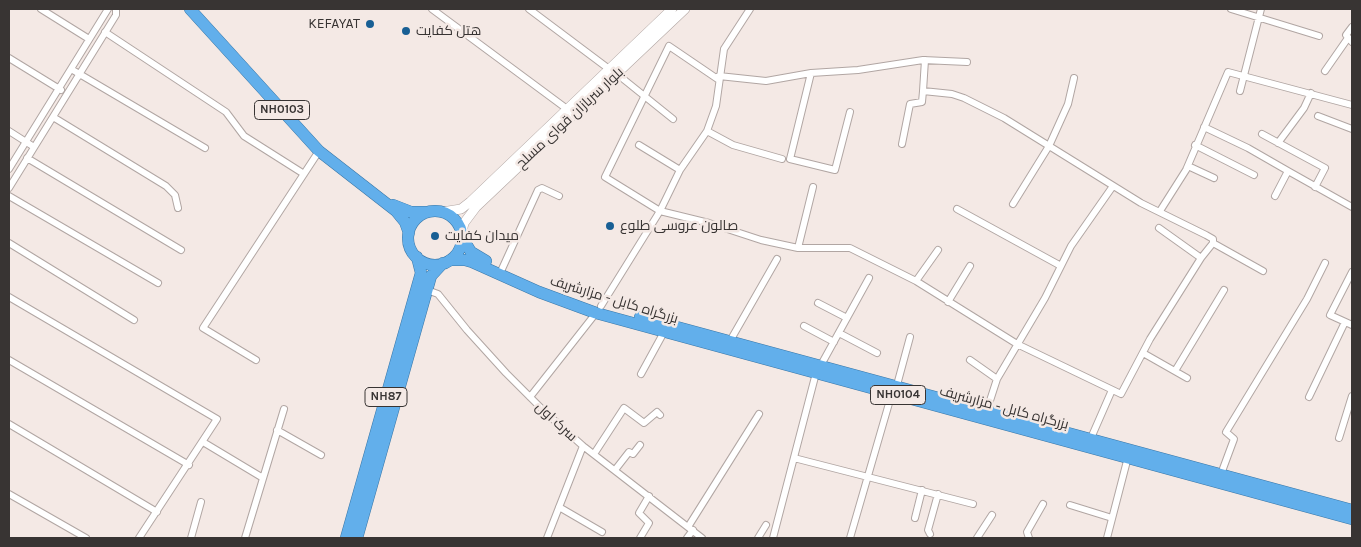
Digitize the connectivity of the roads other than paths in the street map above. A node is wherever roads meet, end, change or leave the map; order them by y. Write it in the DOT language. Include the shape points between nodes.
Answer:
graph roads {
  1 [pos="41,9"];
  2 [pos="108,9"];
  3 [pos="116,9"];
  4 [pos="190,9"];
  5 [pos="432,9"];
  6 [pos="529,9"];
  7 [pos="672,9"];
  8 [pos="685,9"];
  9 [pos="750,9"];
  10 [pos="1231,9"];
  11 [pos="1261,9"];
  12 [pos="1259,18"];
  13 [pos="1352,27"];
  14 [pos="106,32"];
  15 [pos="1319,36"];
  16 [pos="89,39"];
  17 [pos="1350,40"];
  18 [pos="9,58"];
  19 [pos="925,60"];
  20 [pos="967,62"];
  21 [pos="70,69"];
  22 [pos="1325,71"];
  23 [pos="613,72"];
  24 [pos="811,73"];
  25 [pos="79,74"];
  26 [pos="1245,75"];
  27 [pos="719,78"];
  28 [pos="1074,78"];
  29 [pos="58,89"];
  30 [pos="923,91"];
  31 [pos="1240,91"];
  32 [pos="1311,93"];
  33 [pos="67,94"];
  34 [pos="644,95"];
  35 [pos="1352,105"];
  36 [pos="567,110"];
  37 [pos="850,112"];
  38 [pos="1318,116"];
  39 [pos="53,117"];
  40 [pos="673,119"];
  41 [pos="1204,127"];
  42 [pos="1352,129"];
  43 [pos="9,131"];
  44 [pos="707,131"];
  45 [pos="1262,134"];
  46 [pos="26,142"];
  47 [pos="1278,143"];
  48 [pos="902,144"];
  49 [pos="639,145"];
  50 [pos="1196,145"];
  51 [pos="1049,146"];
  52 [pos="34,147"];
  53 [pos="205,148"];
  54 [pos="319,151"];
  55 [pos="27,158"];
  56 [pos="782,159"];
  57 [pos="1188,166"];
  58 [pos="9,169"];
  59 [pos="680,170"];
  60 [pos="1288,171"];
  61 [pos="304,174"];
  62 [pos="1254,175"];
  63 [pos="1214,178"];
  64 [pos="1113,186"];
  65 [pos="813,187"];
  66 [pos="1315,187"];
  67 [pos="9,188"];
  68 [pos="9,196"];
  69 [pos="559,196"];
  70 [pos="1275,196"];
  71 [pos="385,200"];
  72 [pos="1013,204"];
  73 [pos="1352,207"];
  74 [pos="178,208"];
  75 [pos="957,210"];
  76 [pos="660,211"];
  77 [pos="426,212"];
  78 [pos="442,212"];
  79 [pos="1160,212"];
  80 [pos="1159,228"];
  81 [pos="409,234"];
  82 [pos="462,235"];
  83 [pos="9,243"];
  84 [pos="1213,244"];
  85 [pos="798,248"];
  86 [pos="181,250"];
  87 [pos="938,250"];
  88 [pos="417,257"];
  89 [pos="1201,258"];
  90 [pos="777,259"];
  91 [pos="446,262"];
  92 [pos="1325,263"];
  93 [pos="970,266"];
  94 [pos="1061,266"];
  95 [pos="502,269"];
  96 [pos="1263,270"];
  97 [pos="1352,272"];
  98 [pos="869,278"];
  99 [pos="916,281"];
  100 [pos="158,283"];
  101 [pos="427,290"];
  102 [pos="1224,290"];
  103 [pos="9,297"];
  104 [pos="948,302"];
  105 [pos="818,303"];
  106 [pos="598,310"];
  107 [pos="847,318"];
  108 [pos="134,320"];
  109 [pos="1345,322"];
  110 [pos="804,326"];
  111 [pos="1352,326"];
  112 [pos="664,332"];
  113 [pos="839,333"];
  114 [pos="910,337"];
  115 [pos="730,341"];
  116 [pos="834,342"];
  117 [pos="1017,344"];
  118 [pos="877,353"];
  119 [pos="1143,353"];
  120 [pos="256,360"];
  121 [pos="970,360"];
  122 [pos="11,361"];
  123 [pos="819,369"];
  124 [pos="9,370"];
  125 [pos="1175,371"];
  126 [pos="641,374"];
  127 [pos="1187,378"];
  128 [pos="997,379"];
  129 [pos="895,389"];
  130 [pos="1112,390"];
  131 [pos="1352,396"];
  132 [pos="530,397"];
  133 [pos="1309,397"];
  134 [pos="284,409"];
  135 [pos="759,414"];
  136 [pos="986,414"];
  137 [pos="660,415"];
  138 [pos="9,424"];
  139 [pos="277,430"];
  140 [pos="1091,438"];
  141 [pos="1339,438"];
  142 [pos="203,442"];
  143 [pos="640,445"];
  144 [pos="582,446"];
  145 [pos="594,454"];
  146 [pos="321,455"];
  147 [pos="1128,457"];
  148 [pos="794,458"];
  149 [pos="189,465"];
  150 [pos="615,470"];
  151 [pos="1221,474"];
  152 [pos="868,476"];
  153 [pos="263,478"];
  154 [pos="922,490"];
  155 [pos="9,494"];
  156 [pos="938,494"];
  157 [pos="649,496"];
  158 [pos="201,502"];
  159 [pos="973,504"];
  160 [pos="1043,504"];
  161 [pos="1070,505"];
  162 [pos="559,507"];
  163 [pos="1352,510"];
  164 [pos="158,512"];
  165 [pos="992,515"];
  166 [pos="915,518"];
  167 [pos="1112,518"];
  168 [pos="1352,519"];
  169 [pos="766,525"];
  170 [pos="690,529"];
  171 [pos="602,532"];
  172 [pos="930,534"];
  173 [pos="86,538"];
  174 [pos="139,538"];
  175 [pos="191,538"];
  176 [pos="245,538"];
  177 [pos="346,538"];
  178 [pos="357,538"];
  179 [pos="547,538"];
  180 [pos="640,538"];
  181 [pos="687,538"];
  182 [pos="702,538"];
  183 [pos="758,538"];
  184 [pos="774,538"];
  185 [pos="850,538"];
  186 [pos="977,538"];
  187 [pos="1029,538"];
  188 [pos="1107,538"];
  1 -- 16 [label="street"];
  2 -- 16 [label="street"];
  3 -- 14 [label="street"];
  4 -- 54 [label="highway, NH0103"];
  5 -- 36 [label="street"];
  6 -- 23 [label="street"];
  7 -- 23 [label="main road, بلوار سربازان قوای مسلح"];
  8 -- 23 [label="main road, بلوار سربازان قوای مسلح"];
  9 -- 27 [label="street" via="724,49"];
  10 -- 12 [label="street"];
  11 -- 12 [label="street"];
  12 -- 15 [label="street"];
  12 -- 26 [label="street"];
  13 -- 17 [label="street" via="1346,34"];
  14 -- 25 [label="street"];
  14 -- 61 [label="street" via="226,112 244,136"];
  16 -- 21 [label="street"];
  17 -- 22 [label="street"];
  18 -- 29 [label="street"];
  19 -- 20 [label="street"];
  19 -- 24 [label="street"];
  19 -- 30 [label="street"];
  21 -- 25 [label="street"];
  21 -- 29 [label="street"];
  23 -- 34 [label="street"];
  23 -- 36 [label="main road, بلوار سربازان قوای مسلح"];
  23 -- 82 [label="main road, بلوار سربازان قوای مسلح" via="468,215"];
  24 -- 27 [label="street" via="766,81"];
  24 -- 37 [label="street" via="790,159 834,170"];
  25 -- 33 [label="street"];
  25 -- 53 [label="street"];
  26 -- 31 [label="street"];
  26 -- 32 [label="street"];
  26 -- 41 [label="street" via="1228,72"];
  27 -- 34 [label="street" via="669,46"];
  27 -- 44 [label="street" via="716,106"];
  28 -- 51 [label="street" via="1068,104"];
  29 -- 33 [label="street"];
  29 -- 46 [label="street"];
  30 -- 48 [label="street" via="922,102 910,104"];
  30 -- 51 [label="street" via="964,98"];
  32 -- 35 [label="street"];
  32 -- 47 [label="street"];
  33 -- 39 [label="street"];
  34 -- 40 [label="street"];
  34 -- 76 [label="street" via="605,177"];
  36 -- 78 [label="main road, بلوار سربازان قوای مسلح" via="462,209"];
  38 -- 42 [label="street"];
  39 -- 52 [label="street"];
  39 -- 74 [label="street" via="166,186 175,194"];
  41 -- 50 [label="street"];
  41 -- 60 [label="street"];
  43 -- 46 [label="street"];
  44 -- 56 [label="street" via="733,145"];
  44 -- 59 [label="street"];
  45 -- 47 [label="street"];
  46 -- 52 [label="street"];
  46 -- 58 [label="street"];
  47 -- 66 [label="street" via="1324,168"];
  49 -- 59 [label="street"];
  50 -- 57 [label="street"];
  50 -- 62 [label="street"];
  51 -- 64 [label="street"];
  51 -- 72 [label="street"];
  52 -- 55 [label="street"];
  54 -- 61 [label="street"];
  54 -- 71 [label="highway, NH0103"];
  55 -- 67 [label="street"];
  55 -- 86 [label="street"];
  57 -- 63 [label="street"];
  57 -- 79 [label="street"];
  59 -- 76 [label="street"];
  60 -- 66 [label="street"];
  60 -- 70 [label="street"];
  61 -- 120 [label="street" via="203,328"];
  64 -- 79 [label="street"];
  64 -- 94 [label="street" via="1071,246"];
  65 -- 85 [label="street"];
  66 -- 73 [label="street"];
  68 -- 100 [label="street"];
  69 -- 95 [label="street" via="539,188"];
  71 -- 77 [label="highway, NH0103" via="402,209"];
  71 -- 81 [label="highway, NH0103" via="405,222"];
  75 -- 94 [label="street"];
  76 -- 85 [label="street"];
  76 -- 106 [label="street"];
  77 -- 78 [label="highway"];
  77 -- 81 [label="highway" via="415,220"];
  78 -- 82 [label="highway" via="455,219"];
  79 -- 84 [label="street" via="1213,239"];
  80 -- 89 [label="street"];
  81 -- 88 [label="highway" via="410,246"];
  82 -- 91 [label="highway" via="461,246"];
  82 -- 95 [label="highway, بزرگراه کابل - مزارشریف / NH0104" via="472,252"];
  83 -- 108 [label="street"];
  84 -- 89 [label="street"];
  84 -- 96 [label="street"];
  85 -- 99 [label="street" via="850,248"];
  87 -- 99 [label="street"];
  88 -- 91 [label="highway" via="429,264"];
  88 -- 177 [label="highway, NH87" via="421,273"];
  89 -- 119 [label="street"];
  90 -- 115 [label="street"];
  91 -- 101 [label="highway, NH87" via="431,276"];
  91 -- 106 [label="highway, بزرگراه کابل - مزارشریف / NH0104" via="472,262 540,292"];
  92 -- 151 [label="street" via="1307,299 1226,432 1234,438"];
  93 -- 104 [label="street"];
  94 -- 117 [label="street"];
  95 -- 106 [label="highway, بزرگراه کابل - مزارشریف / NH0104"];
  97 -- 109 [label="street" via="1330,315"];
  98 -- 107 [label="street"];
  99 -- 104 [label="street"];
  101 -- 132 [label="street, سرک اول" via="438,294"];
  101 -- 178 [label="highway, NH87"];
  102 -- 125 [label="street"];
  103 -- 142 [label="street" via="217,419"];
  104 -- 117 [label="street"];
  105 -- 107 [label="street"];
  106 -- 112 [label="highway, بزرگراه کابل - مزارشریف / NH0104"];
  106 -- 115 [label="highway, بزرگراه کابل - مزارشریف / NH0104"];
  106 -- 132 [label="street"];
  107 -- 113 [label="street"];
  109 -- 111 [label="street"];
  109 -- 133 [label="street"];
  110 -- 116 [label="street"];
  112 -- 123 [label="highway, بزرگراه کابل - مزارشریف / NH0104"];
  112 -- 126 [label="street"];
  113 -- 116 [label="street"];
  113 -- 118 [label="street"];
  114 -- 129 [label="street"];
  115 -- 123 [label="highway, بزرگراه کابل - مزارشریف / NH0104"];
  116 -- 123 [label="street"];
  117 -- 128 [label="street"];
  117 -- 130 [label="street"];
  119 -- 125 [label="street"];
  119 -- 130 [label="street" via="1121,394"];
  121 -- 128 [label="street"];
  122 -- 124 [label="street"];
  122 -- 149 [label="street"];
  123 -- 129 [label="highway, بزرگراه کابل - مزارشریف / NH0104"];
  123 -- 148 [label="street"];
  125 -- 127 [label="street"];
  128 -- 136 [label="street"];
  129 -- 136 [label="highway, بزرگراه کابل - مزارشریف / NH0104"];
  129 -- 152 [label="street"];
  130 -- 140 [label="street"];
  131 -- 141 [label="street"];
  132 -- 144 [label="street, سرک اول"];
  134 -- 139 [label="street"];
  135 -- 170 [label="street"];
  136 -- 140 [label="highway, بزرگراه کابل - مزارشریف / NH0104"];
  136 -- 147 [label="highway, بزرگراه کابل - مزارشریف / NH0104"];
  137 -- 145 [label="street" via="657,412 644,423 624,408"];
  138 -- 164 [label="street"];
  139 -- 146 [label="street"];
  139 -- 153 [label="street"];
  140 -- 151 [label="highway, بزرگراه کابل - مزارشریف / NH0104"];
  142 -- 149 [label="street"];
  142 -- 153 [label="street"];
  143 -- 150 [label="street" via="633,454 629,452"];
  144 -- 145 [label="street, سرک اول"];
  144 -- 162 [label="street"];
  145 -- 150 [label="street, سرک اول"];
  147 -- 167 [label="street"];
  147 -- 168 [label="highway, بزرگراه کابل - مزارشریف / NH0104"];
  148 -- 152 [label="street"];
  148 -- 184 [label="street"];
  149 -- 164 [label="street"];
  150 -- 157 [label="street, سرک اول"];
  151 -- 163 [label="highway, بزرگراه کابل - مزارشریف / NH0104"];
  152 -- 154 [label="street"];
  152 -- 185 [label="street"];
  153 -- 176 [label="street"];
  154 -- 156 [label="street"];
  154 -- 166 [label="street"];
  155 -- 173 [label="street"];
  156 -- 159 [label="street"];
  156 -- 172 [label="street" via="928,530"];
  157 -- 170 [label="street, سرک اول"];
  157 -- 180 [label="street" via="639,513 650,523"];
  158 -- 175 [label="street"];
  160 -- 187 [label="street" via="1027,532"];
  161 -- 167 [label="street"];
  162 -- 171 [label="street"];
  162 -- 179 [label="street"];
  164 -- 174 [label="street"];
  165 -- 186 [label="street"];
  167 -- 188 [label="street"];
  169 -- 183 [label="street"];
  170 -- 181 [label="street"];
  170 -- 182 [label="street, سرک اول"];
}
